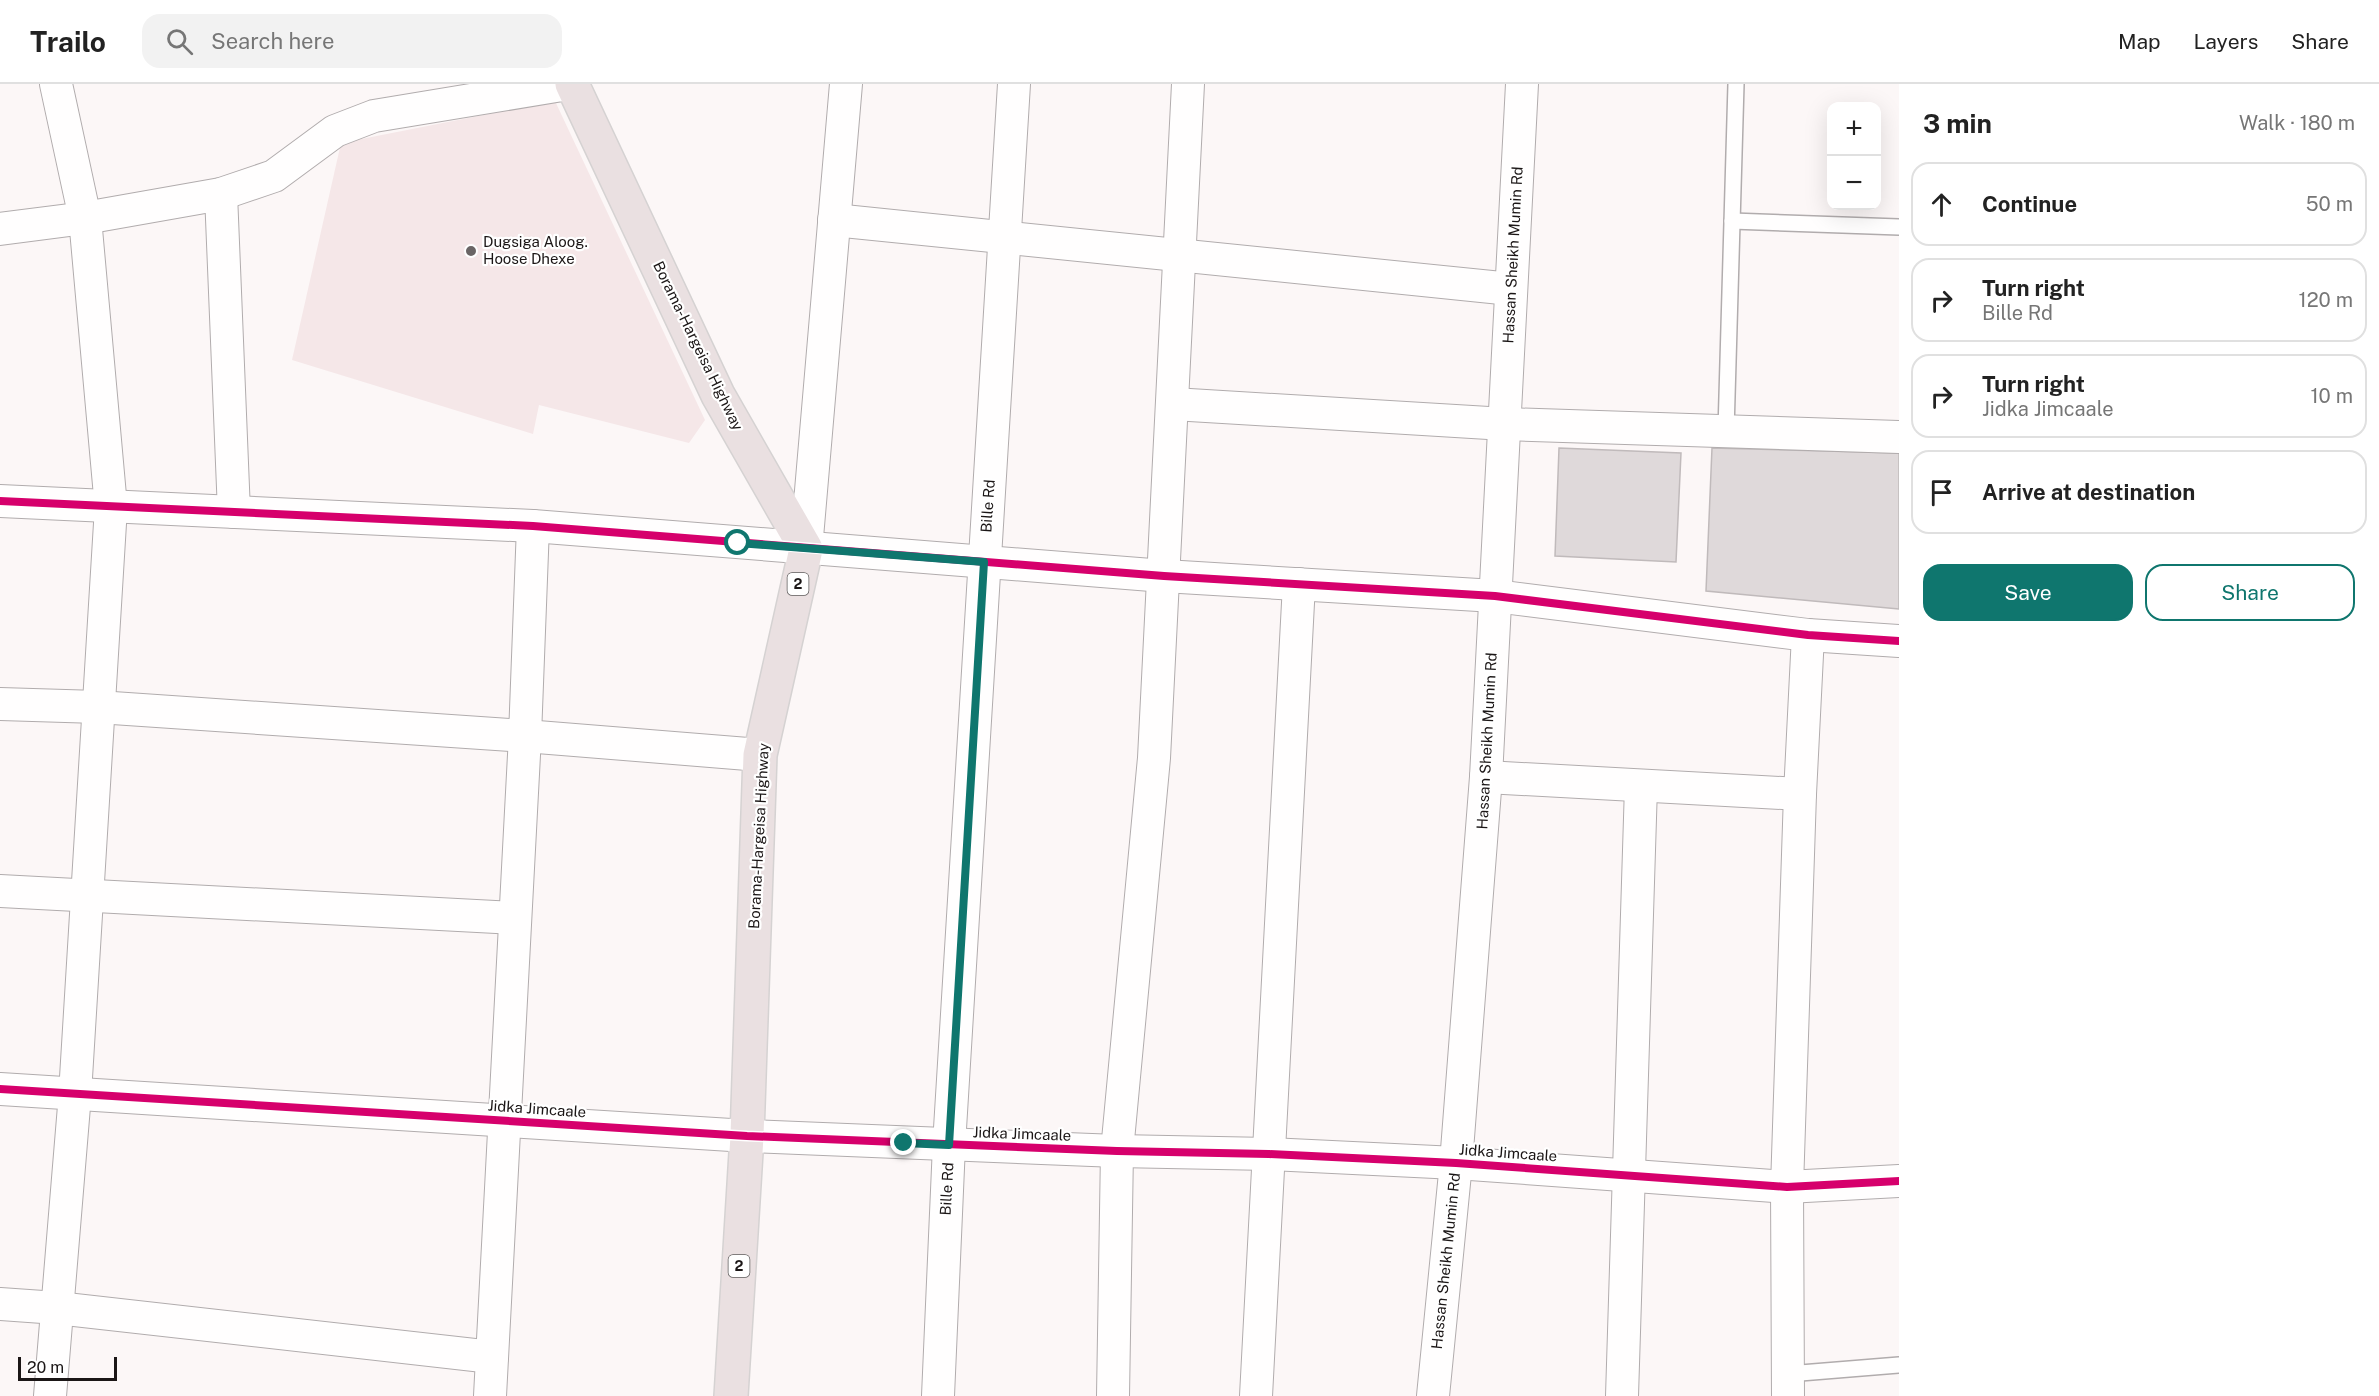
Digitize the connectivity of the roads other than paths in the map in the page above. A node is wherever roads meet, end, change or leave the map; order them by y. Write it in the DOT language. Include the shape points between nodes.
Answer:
graph roads {
  1 [pos="56,84"];
  2 [pos="570,84"];
  3 [pos="846,84"];
  4 [pos="1014,84"];
  5 [pos="1188,84"];
  6 [pos="1522,84"];
  7 [pos="1736,84"];
  8 [pos="221,194"];
  9 [pos="85,218"];
  10 [pos="834,220"];
  11 [pos="1732,222"];
  12 [pos="1899,228"];
  13 [pos="0,229"];
  14 [pos="1006,238"];
  15 [pos="1180,255"];
  16 [pos="1511,290"];
  17 [pos="1173,404"];
  18 [pos="1505,424"];
  19 [pos="1726,431"];
  20 [pos="1899,437"];
  21 [pos="0,501"];
  22 [pos="111,507"];
  23 [pos="234,512"];
  24 [pos="533,526"];
  25 [pos="806,549"];
  26 [pos="984,562"];
  27 [pos="1164,576"];
  28 [pos="1299,584"];
  29 [pos="1496,596"];
  30 [pos="1808,635"];
  31 [pos="1899,641"];
  32 [pos="0,704"];
  33 [pos="98,707"];
  34 [pos="525,736"];
  35 [pos="760,755"];
  36 [pos="1486,777"];
  37 [pos="1641,786"];
  38 [pos="1800,794"];
  39 [pos="0,891"];
  40 [pos="88,897"];
  41 [pos="515,918"];
  42 [pos="0,1089"];
  43 [pos="75,1094"];
  44 [pos="505,1121"];
  45 [pos="747,1136"];
  46 [pos="949,1145"];
  47 [pos="1117,1151"];
  48 [pos="1269,1154"];
  49 [pos="1456,1163"];
  50 [pos="1629,1174"];
  51 [pos="1899,1181"];
  52 [pos="1787,1187"];
  53 [pos="0,1304"];
  54 [pos="57,1308"];
  55 [pos="492,1357"];
  56 [pos="1899,1365"];
  57 [pos="1788,1385"];
  58 [pos="50,1396"];
  59 [pos="490,1396"];
  60 [pos="731,1396"];
  61 [pos="938,1396"];
  62 [pos="1113,1396"];
  63 [pos="1256,1396"];
  64 [pos="1433,1396"];
  65 [pos="1622,1396"];
  1 -- 9 [label="street"];
  2 -- 8 [label="street" via="374,116 335,131 274,176"];
  2 -- 25 [label="highway, Borama-Hargeisa Highway" via="718,395"];
  3 -- 10 [label="street"];
  4 -- 14 [label="street, Bille Rd"];
  5 -- 15 [label="street"];
  6 -- 16 [label="street, Hassan Sheikh Mumin Rd"];
  7 -- 11 [label="lane"];
  8 -- 9 [label="street"];
  8 -- 23 [label="street"];
  9 -- 13 [label="street"];
  9 -- 22 [label="street"];
  10 -- 14 [label="street"];
  10 -- 25 [label="street"];
  11 -- 12 [label="lane"];
  11 -- 19 [label="lane"];
  14 -- 15 [label="street"];
  14 -- 26 [label="street, Bille Rd"];
  15 -- 16 [label="street"];
  15 -- 17 [label="street"];
  16 -- 18 [label="street, Hassan Sheikh Mumin Rd"];
  17 -- 18 [label="street"];
  17 -- 27 [label="street"];
  18 -- 19 [label="street"];
  18 -- 29 [label="street, Hassan Sheikh Mumin Rd"];
  19 -- 20 [label="street"];
  21 -- 22 [label="street"];
  22 -- 23 [label="street"];
  22 -- 33 [label="street"];
  23 -- 24 [label="street"];
  24 -- 25 [label="street"];
  24 -- 34 [label="street"];
  25 -- 26 [label="street"];
  25 -- 35 [label="highway, Borama-Hargeisa Highway / 2"];
  26 -- 27 [label="street"];
  26 -- 46 [label="street, Bille Rd"];
  27 -- 28 [label="street"];
  27 -- 47 [label="street" via="1154,758"];
  28 -- 29 [label="street"];
  28 -- 48 [label="street"];
  29 -- 30 [label="street"];
  29 -- 36 [label="street, Hassan Sheikh Mumin Rd"];
  30 -- 31 [label="street"];
  30 -- 38 [label="street"];
  32 -- 33 [label="street"];
  33 -- 34 [label="street"];
  33 -- 40 [label="street"];
  34 -- 35 [label="street"];
  34 -- 41 [label="street"];
  35 -- 45 [label="highway, Borama-Hargeisa Highway / 2"];
  36 -- 37 [label="street"];
  36 -- 49 [label="street, Hassan Sheikh Mumin Rd"];
  37 -- 38 [label="street"];
  37 -- 50 [label="street"];
  38 -- 52 [label="street"];
  39 -- 40 [label="street"];
  40 -- 41 [label="street"];
  40 -- 43 [label="street"];
  41 -- 44 [label="street"];
  42 -- 43 [label="street, Jidka Jimcaale"];
  43 -- 44 [label="street, Jidka Jimcaale"];
  43 -- 54 [label="street"];
  44 -- 45 [label="street, Jidka Jimcaale"];
  44 -- 55 [label="street"];
  45 -- 46 [label="street, Jidka Jimcaale"];
  45 -- 60 [label="highway, Borama-Hargeisa Highway / 2"];
  46 -- 47 [label="street, Jidka Jimcaale"];
  46 -- 61 [label="street, Bille Rd"];
  47 -- 48 [label="street, Jidka Jimcaale"];
  47 -- 62 [label="street"];
  48 -- 49 [label="street, Jidka Jimcaale"];
  48 -- 63 [label="street"];
  49 -- 50 [label="street, Jidka Jimcaale"];
  49 -- 64 [label="street, Hassan Sheikh Mumin Rd"];
  50 -- 52 [label="street, Jidka Jimcaale"];
  50 -- 65 [label="street"];
  51 -- 52 [label="street, Jidka Jimcaale"];
  52 -- 57 [label="street"];
  53 -- 54 [label="street"];
  54 -- 55 [label="street"];
  54 -- 58 [label="street"];
  55 -- 59 [label="street"];
  56 -- 57 [label="lane"];
}
